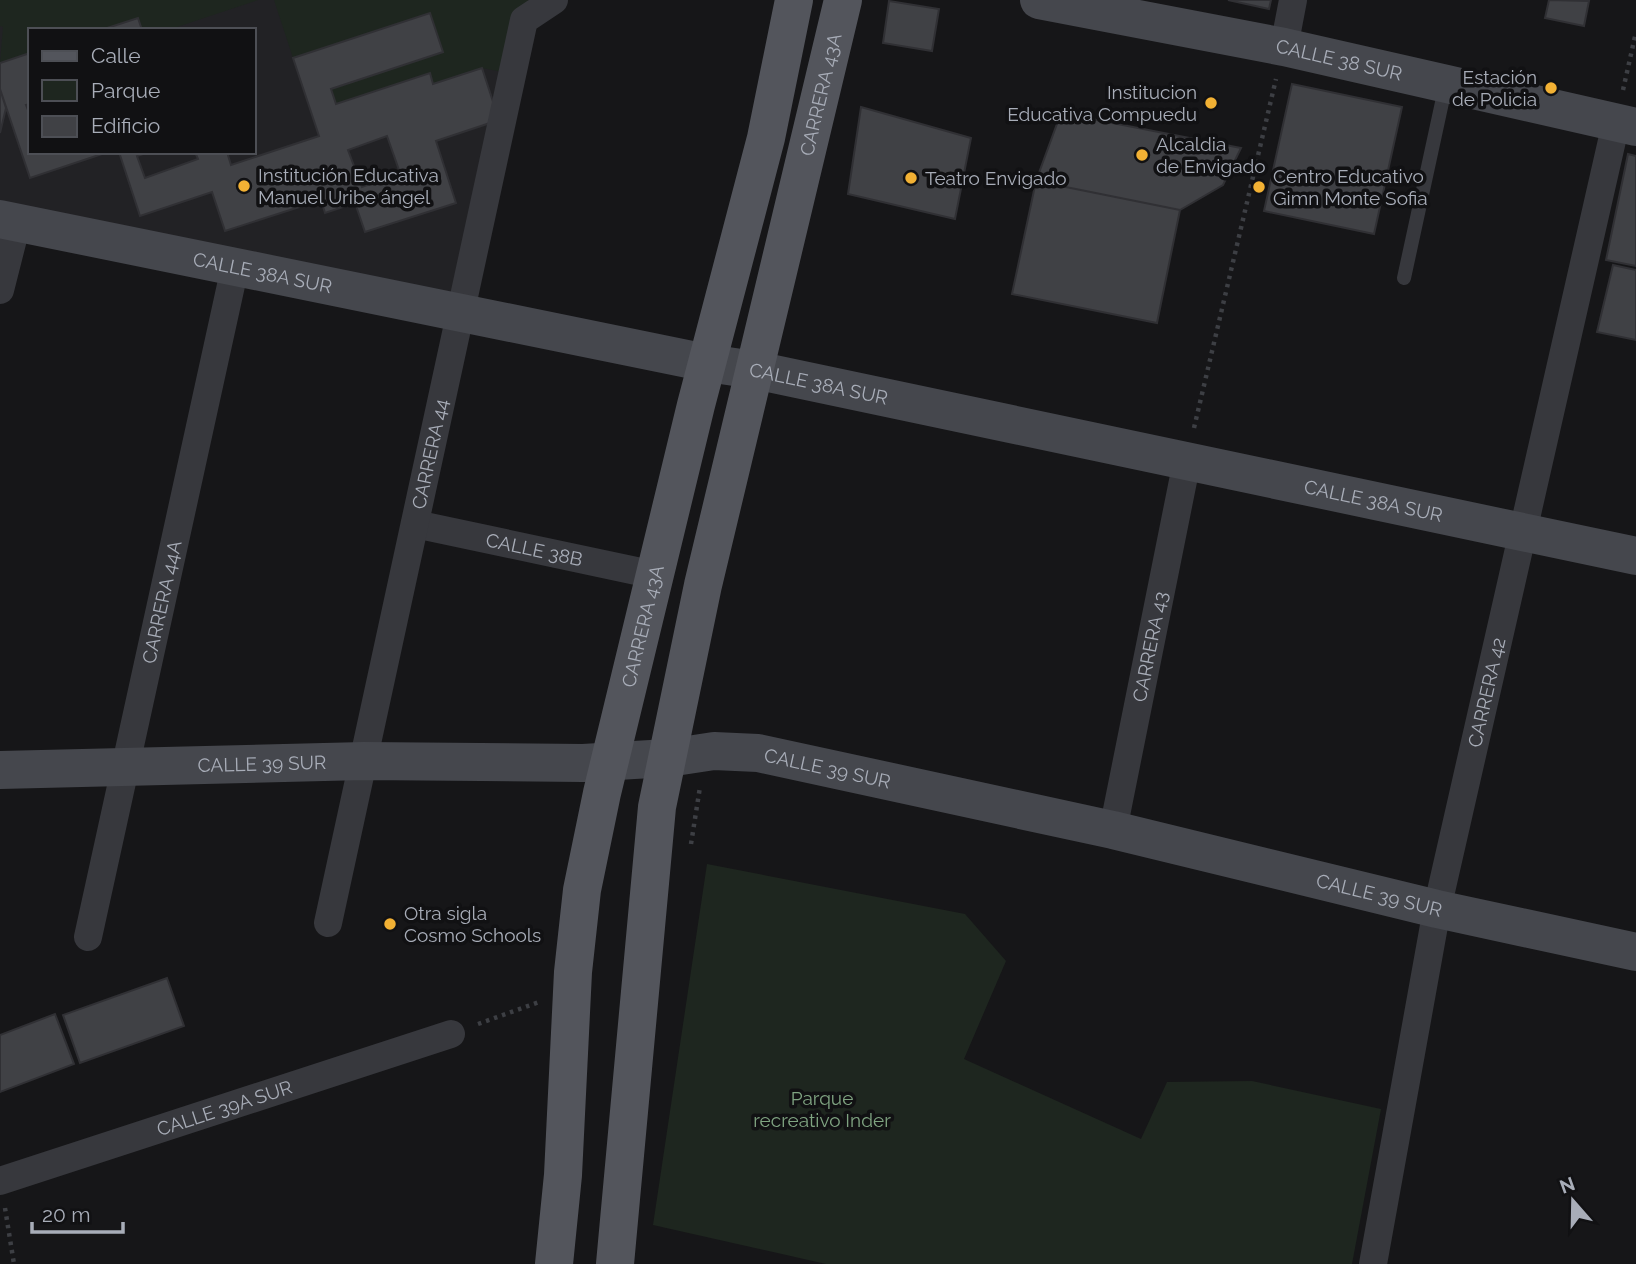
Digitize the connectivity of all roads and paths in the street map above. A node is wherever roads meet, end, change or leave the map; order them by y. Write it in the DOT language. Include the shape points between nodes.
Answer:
graph roads {
  1 [pos="554,0"];
  2 [pos="794,0"];
  3 [pos="843,0"];
  4 [pos="1293,0"];
  5 [pos="1055,2"];
  6 [pos="1636,32"];
  7 [pos="1284,47"];
  8 [pos="1446,84"];
  9 [pos="1625,114"];
  10 [pos="8,221"];
  11 [pos="235,267"];
  12 [pos="1404,278"];
  13 [pos="0,290"];
  14 [pos="461,313"];
  15 [pos="707,363"];
  16 [pos="755,370"];
  17 [pos="1186,461"];
  18 [pos="415,524"];
  19 [pos="1521,532"];
  20 [pos="1636,556"];
  21 [pos="655,575"];
  22 [pos="668,758"];
  23 [pos="364,761"];
  24 [pos="610,762"];
  25 [pos="123,769"];
  26 [pos="0,770"];
  27 [pos="1113,830"];
  28 [pos="1437,909"];
  29 [pos="328,923"];
  30 [pos="88,937"];
  31 [pos="1636,952"];
  32 [pos="542,1001"];
  33 [pos="451,1034"];
  34 [pos="0,1181"];
  35 [pos="14,1264"];
  36 [pos="554,1264"];
  37 [pos="615,1264"];
  38 [pos="1373,1264"];
  1 -- 14 [label="street, CARRERA 44" via="524,20"];
  2 -- 15 [label="main road, CARRERA 43A" via="765,138"];
  3 -- 16 [label="main road, CARRERA 43A"];
  4 -- 7 [label="street"];
  5 -- 7 [label="street, CALLE 38 SUR"];
  6 -- 9 [label="path"];
  7 -- 8 [label="street, CALLE 38 SUR"];
  7 -- 17 [label="path"];
  8 -- 9 [label="street, CALLE 38 SUR"];
  8 -- 12 [label="lane"];
  9 -- 19 [label="street, CARRERA 42"];
  10 -- 11 [label="street, CALLE 38A SUR"];
  10 -- 13 [label="street"];
  11 -- 14 [label="street, CALLE 38A SUR"];
  11 -- 25 [label="street, CARRERA 44A"];
  14 -- 15 [label="street, CALLE 38A SUR"];
  14 -- 18 [label="street, CARRERA 44"];
  15 -- 16 [label="street, CALLE 38A SUR"];
  15 -- 21 [label="main road, CARRERA 43A"];
  16 -- 17 [label="street, CALLE 38A SUR"];
  16 -- 22 [label="main road, CARRERA 43A" via="703,585"];
  17 -- 19 [label="street, CALLE 38A SUR"];
  17 -- 27 [label="street, CARRERA 43"];
  18 -- 21 [label="street, CALLE 38B"];
  18 -- 23 [label="street, CARRERA 44"];
  19 -- 20 [label="street, CALLE 38A SUR"];
  19 -- 28 [label="street, CARRERA 42"];
  21 -- 24 [label="main road, CARRERA 43A"];
  22 -- 24 [label="street, CALLE 39 SUR"];
  22 -- 27 [label="street, CALLE 39 SUR" via="714,751 758,753"];
  22 -- 37 [label="main road, CARRERA 43A" via="657,807"];
  23 -- 24 [label="street, CALLE 39 SUR"];
  23 -- 25 [label="street, CALLE 39 SUR"];
  23 -- 29 [label="street, CARRERA 44"];
  24 -- 36 [label="main road, CARRERA 43A" via="582,890"];
  25 -- 26 [label="street, CALLE 39 SUR"];
  25 -- 30 [label="street, CARRERA 44A"];
  27 -- 28 [label="street, CALLE 39 SUR"];
  28 -- 31 [label="street, CALLE 39 SUR"];
  28 -- 38 [label="street, CARRERA 42"];
  32 -- 33 [label="path"];
  33 -- 34 [label="street, CALLE 39A SUR"];
  34 -- 35 [label="path"];
}
